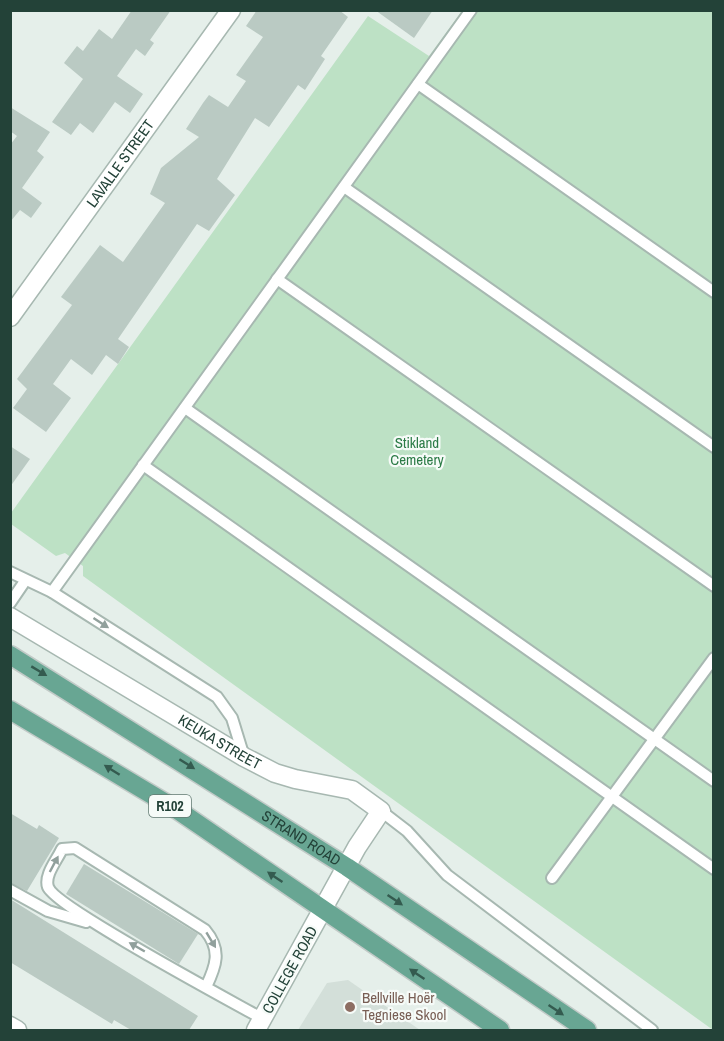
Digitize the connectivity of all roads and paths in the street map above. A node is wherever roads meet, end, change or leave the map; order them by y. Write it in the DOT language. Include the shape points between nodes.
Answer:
graph roads {
  1 [pos="231,10"];
  2 [pos="471,10"];
  3 [pos="418,84"];
  4 [pos="344,187"];
  5 [pos="277,279"];
  6 [pos="714,292"];
  7 [pos="10,317"];
  8 [pos="185,408"];
  9 [pos="714,447"];
  10 [pos="143,465"];
  11 [pos="10,572"];
  12 [pos="25,580"];
  13 [pos="714,586"];
  14 [pos="52,592"];
  15 [pos="10,603"];
  16 [pos="10,617"];
  17 [pos="10,655"];
  18 [pos="714,658"];
  19 [pos="10,710"];
  20 [pos="654,739"];
  21 [pos="244,757"];
  22 [pos="714,781"];
  23 [pos="612,797"];
  24 [pos="381,811"];
  25 [pos="346,867"];
  26 [pos="714,869"];
  27 [pos="552,878"];
  28 [pos="10,890"];
  29 [pos="324,909"];
  30 [pos="89,922"];
  31 [pos="206,987"];
  32 [pos="259,1025"];
  33 [pos="10,1026"];
  34 [pos="17,1030"];
  35 [pos="500,1030"];
  36 [pos="587,1030"];
  37 [pos="652,1030"];
  1 -- 7 [label="street, LAVALLE STREET"];
  2 -- 3 [label="lane"];
  3 -- 4 [label="lane"];
  3 -- 6 [label="lane"];
  4 -- 5 [label="lane"];
  4 -- 9 [label="lane"];
  5 -- 8 [label="lane"];
  5 -- 13 [label="lane"];
  8 -- 10 [label="lane"];
  8 -- 20 [label="lane"];
  10 -- 14 [label="lane"];
  10 -- 23 [label="lane"];
  11 -- 12 [label="lane"];
  12 -- 14 [label="lane"];
  12 -- 15 [label="lane"];
  14 -- 21 [label="lane, one-way" via="217,697 232,718"];
  16 -- 21 [label="street, KEUKA STREET"];
  17 -- 25 [label="main road, STRAND ROAD, one-way"];
  18 -- 20 [label="lane"];
  29 -- 19 [label="main road, R102, one-way" via="179,811"];
  20 -- 22 [label="lane"];
  20 -- 23 [label="lane"];
  21 -- 24 [label="street, KEUKA STREET" via="275,773 352,790"];
  23 -- 26 [label="lane"];
  23 -- 27 [label="lane"];
  24 -- 25 [label="street"];
  24 -- 37 [label="lane" via="407,831 447,875"];
  25 -- 29 [label="street, COLLEGE ROAD"];
  25 -- 36 [label="main road, STRAND ROAD, one-way"];
  28 -- 30 [label="lane" via="55,914"];
  29 -- 32 [label="street, COLLEGE ROAD"];
  35 -- 29 [label="main road, R102, one-way"];
  31 -- 30 [label="lane, one-way"];
  30 -- 31 [label="lane, one-way" via="48,889 50,872 65,848 83,852 205,930 212,938 217,957"];
  31 -- 32 [label="lane"];
  33 -- 34 [label="street"];
}
